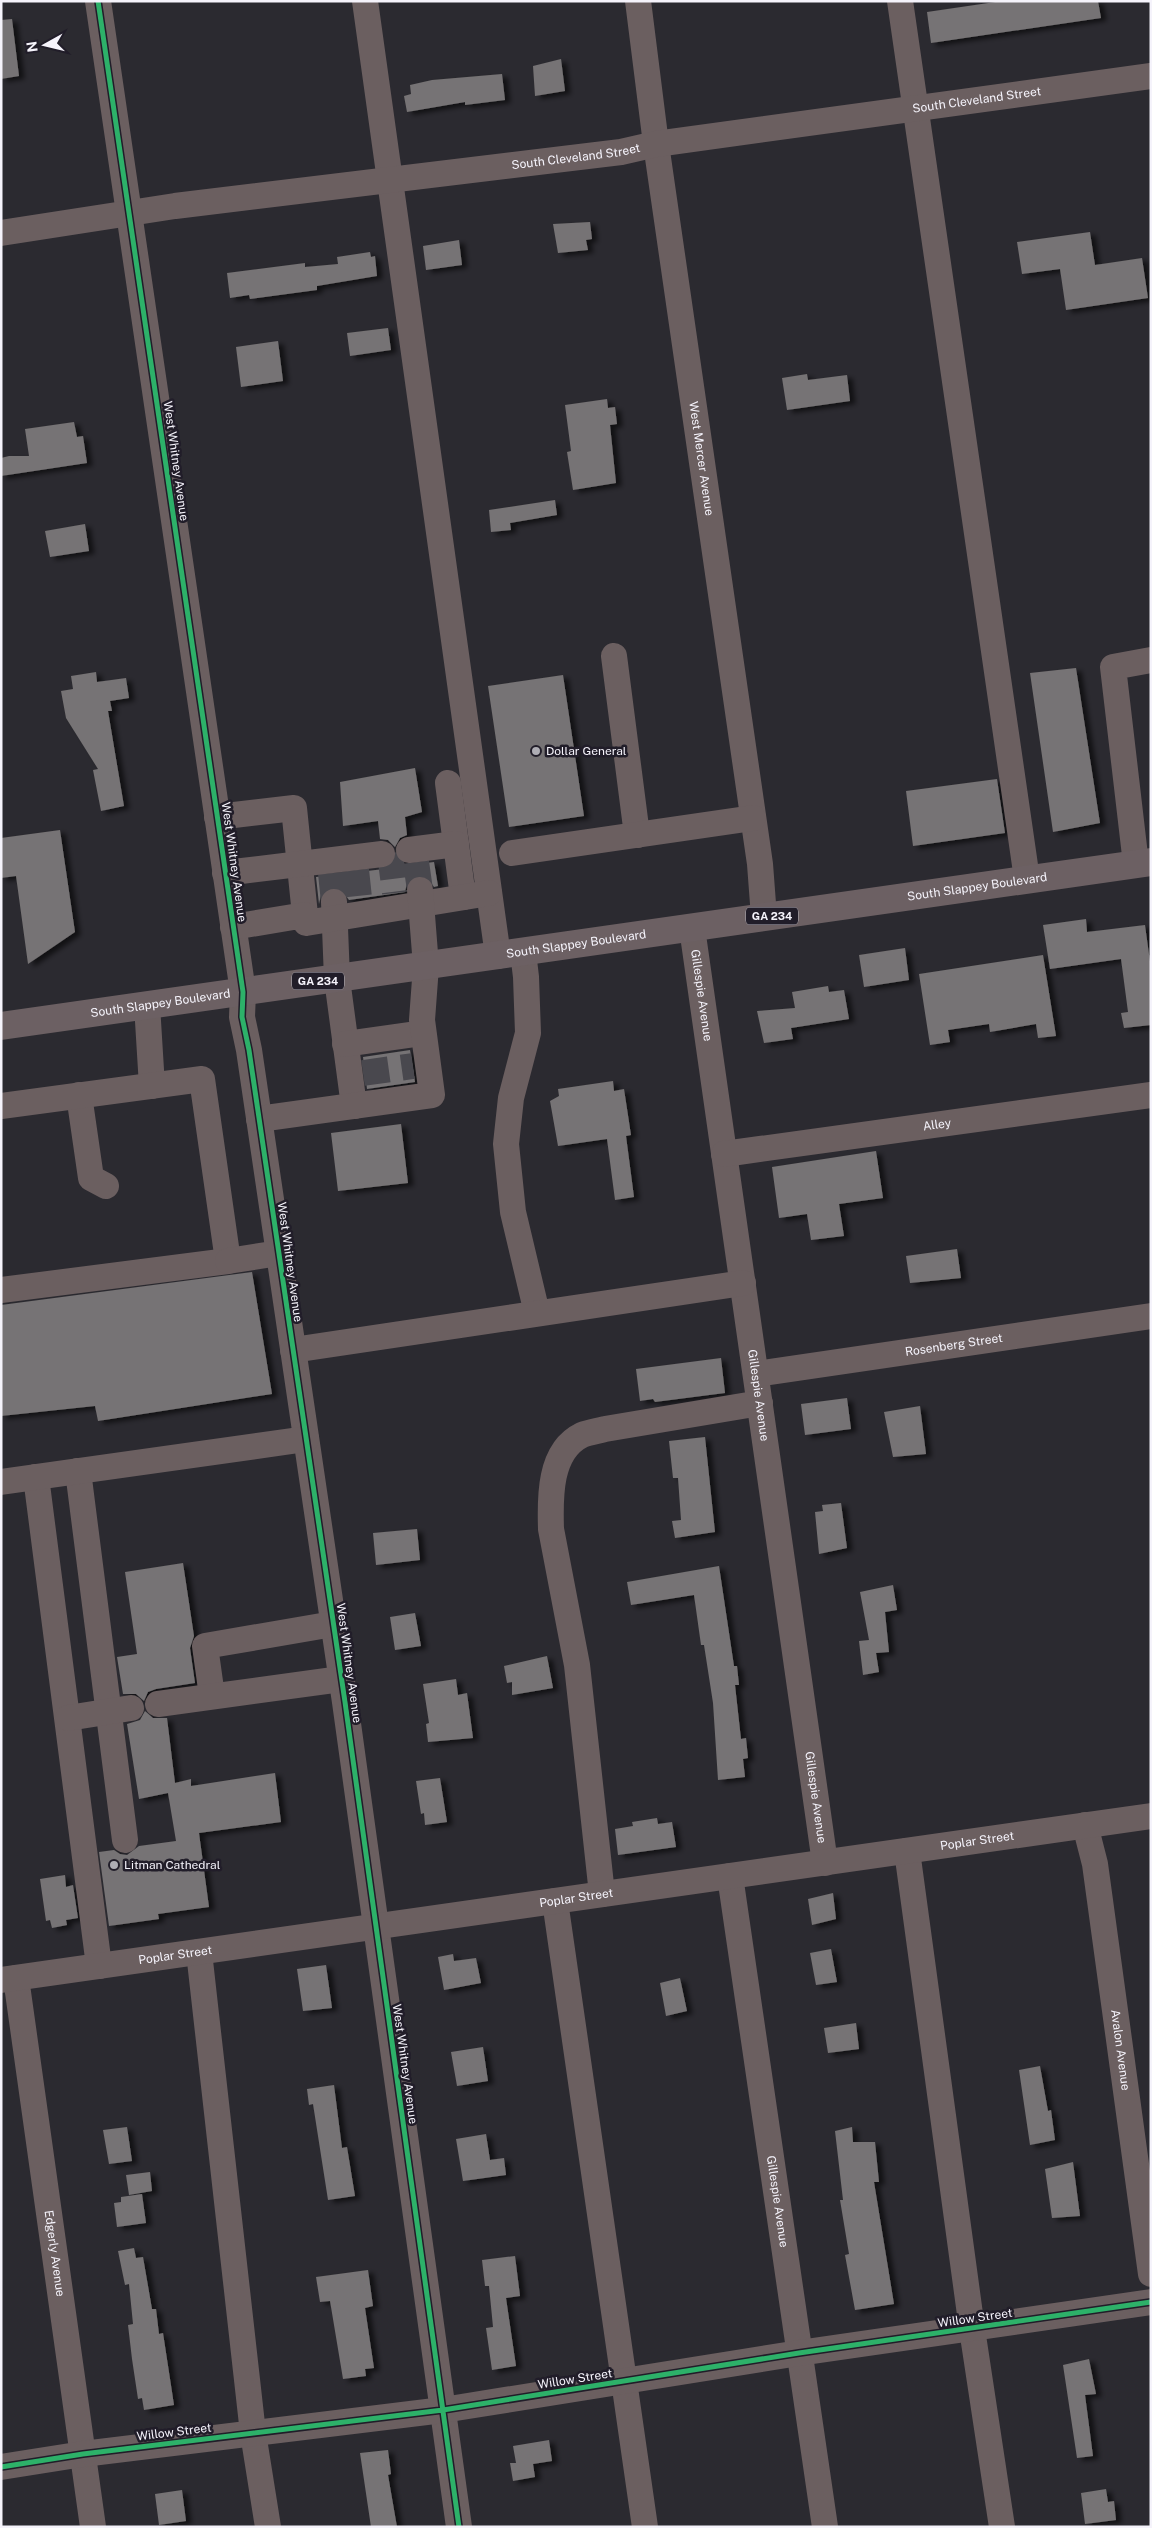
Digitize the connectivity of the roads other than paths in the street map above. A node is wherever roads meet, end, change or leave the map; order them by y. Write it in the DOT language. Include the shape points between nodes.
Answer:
graph roads {
  1 [pos="98,1"];
  2 [pos="365,1"];
  3 [pos="638,1"];
  4 [pos="900,1"];
  5 [pos="1151,76"];
  6 [pos="916,109"];
  7 [pos="656,144"];
  8 [pos="389,180"];
  9 [pos="130,213"];
  10 [pos="1,233"];
  11 [pos="614,656"];
  12 [pos="1151,660"];
  13 [pos="448,783"];
  14 [pos="1140,805"];
  15 [pos="217,817"];
  16 [pos="753,818"];
  17 [pos="637,835"];
  18 [pos="456,844"];
  19 [pos="512,853"];
  20 [pos="382,854"];
  21 [pos="413,854"];
  22 [pos="1143,863"];
  23 [pos="301,864"];
  24 [pos="225,873"];
  25 [pos="1027,880"];
  26 [pos="489,893"];
  27 [pos="463,898"];
  28 [pos="408,899"];
  29 [pos="348,908"];
  30 [pos="305,915"];
  31 [pos="764,917"];
  32 [pos="233,927"];
  33 [pos="692,928"];
  34 [pos="510,954"];
  35 [pos="426,966"];
  36 [pos="337,979"];
  37 [pos="243,992"];
  38 [pos="147,1005"];
  39 [pos="1,1026"];
  40 [pos="424,1033"];
  41 [pos="345,1044"];
  42 [pos="152,1086"];
  43 [pos="79,1095"];
  44 [pos="1151,1095"];
  45 [pos="1,1106"];
  46 [pos="354,1106"];
  47 [pos="259,1119"];
  48 [pos="724,1154"];
  49 [pos="106,1186"];
  50 [pos="279,1253"];
  51 [pos="228,1261"];
  52 [pos="743,1282"];
  53 [pos="1,1290"];
  54 [pos="536,1313"];
  55 [pos="1151,1316"];
  56 [pos="293,1350"];
  57 [pos="756,1374"];
  58 [pos="760,1403"];
  59 [pos="306,1439"];
  60 [pos="78,1471"];
  61 [pos="36,1477"];
  62 [pos="1,1482"];
  63 [pos="333,1624"];
  64 [pos="341,1679"];
  65 [pos="212,1696"];
  66 [pos="158,1704"];
  67 [pos="119,1710"];
  68 [pos="68,1718"];
  69 [pos="1151,1816"];
  70 [pos="1085,1826"];
  71 [pos="125,1840"];
  72 [pos="907,1851"];
  73 [pos="825,1863"];
  74 [pos="730,1876"];
  75 [pos="602,1894"];
  76 [pos="555,1901"];
  77 [pos="375,1927"];
  78 [pos="199,1952"];
  79 [pos="99,1966"];
  80 [pos="9,1979"];
  81 [pos="1151,2274"];
  82 [pos="1151,2302"];
  83 [pos="972,2329"];
  84 [pos="799,2353"];
  85 [pos="624,2381"];
  86 [pos="443,2410"];
  87 [pos="253,2432"];
  88 [pos="82,2454"];
  89 [pos="1,2467"];
  90 [pos="93,2527"];
  91 [pos="268,2527"];
  92 [pos="459,2527"];
  93 [pos="645,2527"];
  94 [pos="825,2527"];
  95 [pos="1002,2527"];
  1 -- 9 [label="street, West Whitney Avenue"];
  2 -- 8 [label="street"];
  3 -- 7 [label="street, West Mercer Avenue"];
  4 -- 6 [label="street"];
  5 -- 6 [label="street, South Cleveland Street"];
  6 -- 7 [label="street, South Cleveland Street"];
  6 -- 25 [label="street"];
  7 -- 8 [label="street, South Cleveland Street" via="621,152"];
  7 -- 16 [label="street, West Mercer Avenue"];
  8 -- 9 [label="street, South Cleveland Street"];
  8 -- 26 [label="street"];
  9 -- 10 [label="street, South Cleveland Street"];
  9 -- 15 [label="street, West Whitney Avenue"];
  11 -- 17 [label="street"];
  12 -- 14 [label="street" via="1113,667"];
  13 -- 18 [label="street"];
  14 -- 22 [label="street"];
  15 -- 23 [label="street" via="294,808"];
  15 -- 24 [label="street, West Whitney Avenue"];
  16 -- 17 [label="street"];
  16 -- 31 [label="street, West Mercer Avenue"];
  17 -- 19 [label="street"];
  18 -- 21 [label="street"];
  18 -- 27 [label="street"];
  20 -- 23 [label="street" via="342,865"];
  22 -- 25 [label="main road, South Slappey Boulevard / GA 234"];
  23 -- 24 [label="street"];
  23 -- 30 [label="street"];
  24 -- 32 [label="street, West Whitney Avenue"];
  25 -- 31 [label="main road, South Slappey Boulevard / GA 234"];
  26 -- 27 [label="street"];
  26 -- 34 [label="street"];
  27 -- 28 [label="street"];
  28 -- 29 [label="street"];
  28 -- 35 [label="street"];
  29 -- 30 [label="street" via="306,923"];
  29 -- 36 [label="street"];
  30 -- 32 [label="street"];
  31 -- 33 [label="main road, South Slappey Boulevard / GA 234"];
  32 -- 37 [label="street, West Whitney Avenue"];
  33 -- 34 [label="main road, South Slappey Boulevard / GA 234"];
  33 -- 48 [label="street, Gillespie Avenue"];
  34 -- 35 [label="main road, South Slappey Boulevard / GA 234"];
  34 -- 54 [label="street" via="526,977 528,1033 511,1098 506,1144 513,1212"];
  35 -- 36 [label="main road, South Slappey Boulevard / GA 234"];
  35 -- 40 [label="street"];
  36 -- 37 [label="main road, South Slappey Boulevard / GA 234"];
  36 -- 41 [label="street"];
  37 -- 38 [label="main road, South Slappey Boulevard / GA 234"];
  37 -- 47 [label="street, West Whitney Avenue" via="242,1017"];
  38 -- 39 [label="main road, South Slappey Boulevard / GA 234"];
  38 -- 42 [label="street"];
  40 -- 41 [label="street"];
  40 -- 46 [label="street" via="420,1065 432,1095"];
  41 -- 46 [label="street" via="356,1074"];
  42 -- 43 [label="street"];
  42 -- 51 [label="street" via="202,1079"];
  43 -- 45 [label="street"];
  43 -- 49 [label="street" via="91,1178"];
  44 -- 48 [label="street, Alley"];
  46 -- 47 [label="street"];
  47 -- 50 [label="street, West Whitney Avenue"];
  48 -- 52 [label="street, Gillespie Avenue"];
  50 -- 51 [label="street"];
  50 -- 56 [label="street, West Whitney Avenue"];
  51 -- 53 [label="street"];
  52 -- 54 [label="street"];
  52 -- 57 [label="street, Gillespie Avenue"];
  54 -- 56 [label="street"];
  55 -- 57 [label="street, Rosenberg Street"];
  56 -- 59 [label="street, West Whitney Avenue"];
  57 -- 58 [label="street, Gillespie Avenue"];
  58 -- 73 [label="street, Gillespie Avenue"];
  58 -- 75 [label="street" via="582,1435 567,1447 557,1463 550,1507 551,1529 577,1665"];
  59 -- 60 [label="street"];
  59 -- 63 [label="street, West Whitney Avenue"];
  60 -- 61 [label="street"];
  60 -- 67 [label="street"];
  61 -- 62 [label="street"];
  61 -- 68 [label="street"];
  63 -- 64 [label="street, West Whitney Avenue"];
  63 -- 65 [label="street" via="205,1646"];
  64 -- 65 [label="street"];
  64 -- 77 [label="street, West Whitney Avenue"];
  65 -- 66 [label="street"];
  67 -- 68 [label="street"];
  67 -- 71 [label="street"];
  68 -- 79 [label="street"];
  69 -- 70 [label="street, Poplar Street"];
  70 -- 72 [label="street, Poplar Street"];
  70 -- 81 [label="street, Avalon Avenue" via="1095,1864"];
  72 -- 73 [label="street, Poplar Street"];
  72 -- 83 [label="street"];
  73 -- 74 [label="street, Poplar Street"];
  74 -- 75 [label="street, Poplar Street"];
  74 -- 84 [label="street, Gillespie Avenue"];
  75 -- 76 [label="street, Poplar Street"];
  76 -- 77 [label="street, Poplar Street"];
  76 -- 85 [label="street"];
  77 -- 78 [label="street, Poplar Street"];
  77 -- 86 [label="street, West Whitney Avenue"];
  78 -- 79 [label="street, Poplar Street"];
  78 -- 87 [label="street"];
  79 -- 80 [label="street, Poplar Street"];
  80 -- 88 [label="street, Edgerly Avenue"];
  82 -- 83 [label="street, Willow Street"];
  83 -- 84 [label="street, Willow Street"];
  83 -- 95 [label="street"];
  84 -- 85 [label="street, Willow Street"];
  84 -- 94 [label="street, Gillespie Avenue"];
  85 -- 86 [label="street, Willow Street"];
  85 -- 93 [label="street"];
  86 -- 87 [label="street, Willow Street"];
  86 -- 92 [label="street, West Whitney Avenue"];
  87 -- 88 [label="street, Willow Street"];
  87 -- 91 [label="street"];
  88 -- 89 [label="street, Willow Street"];
  88 -- 90 [label="street, Edgerly Avenue"];
}
